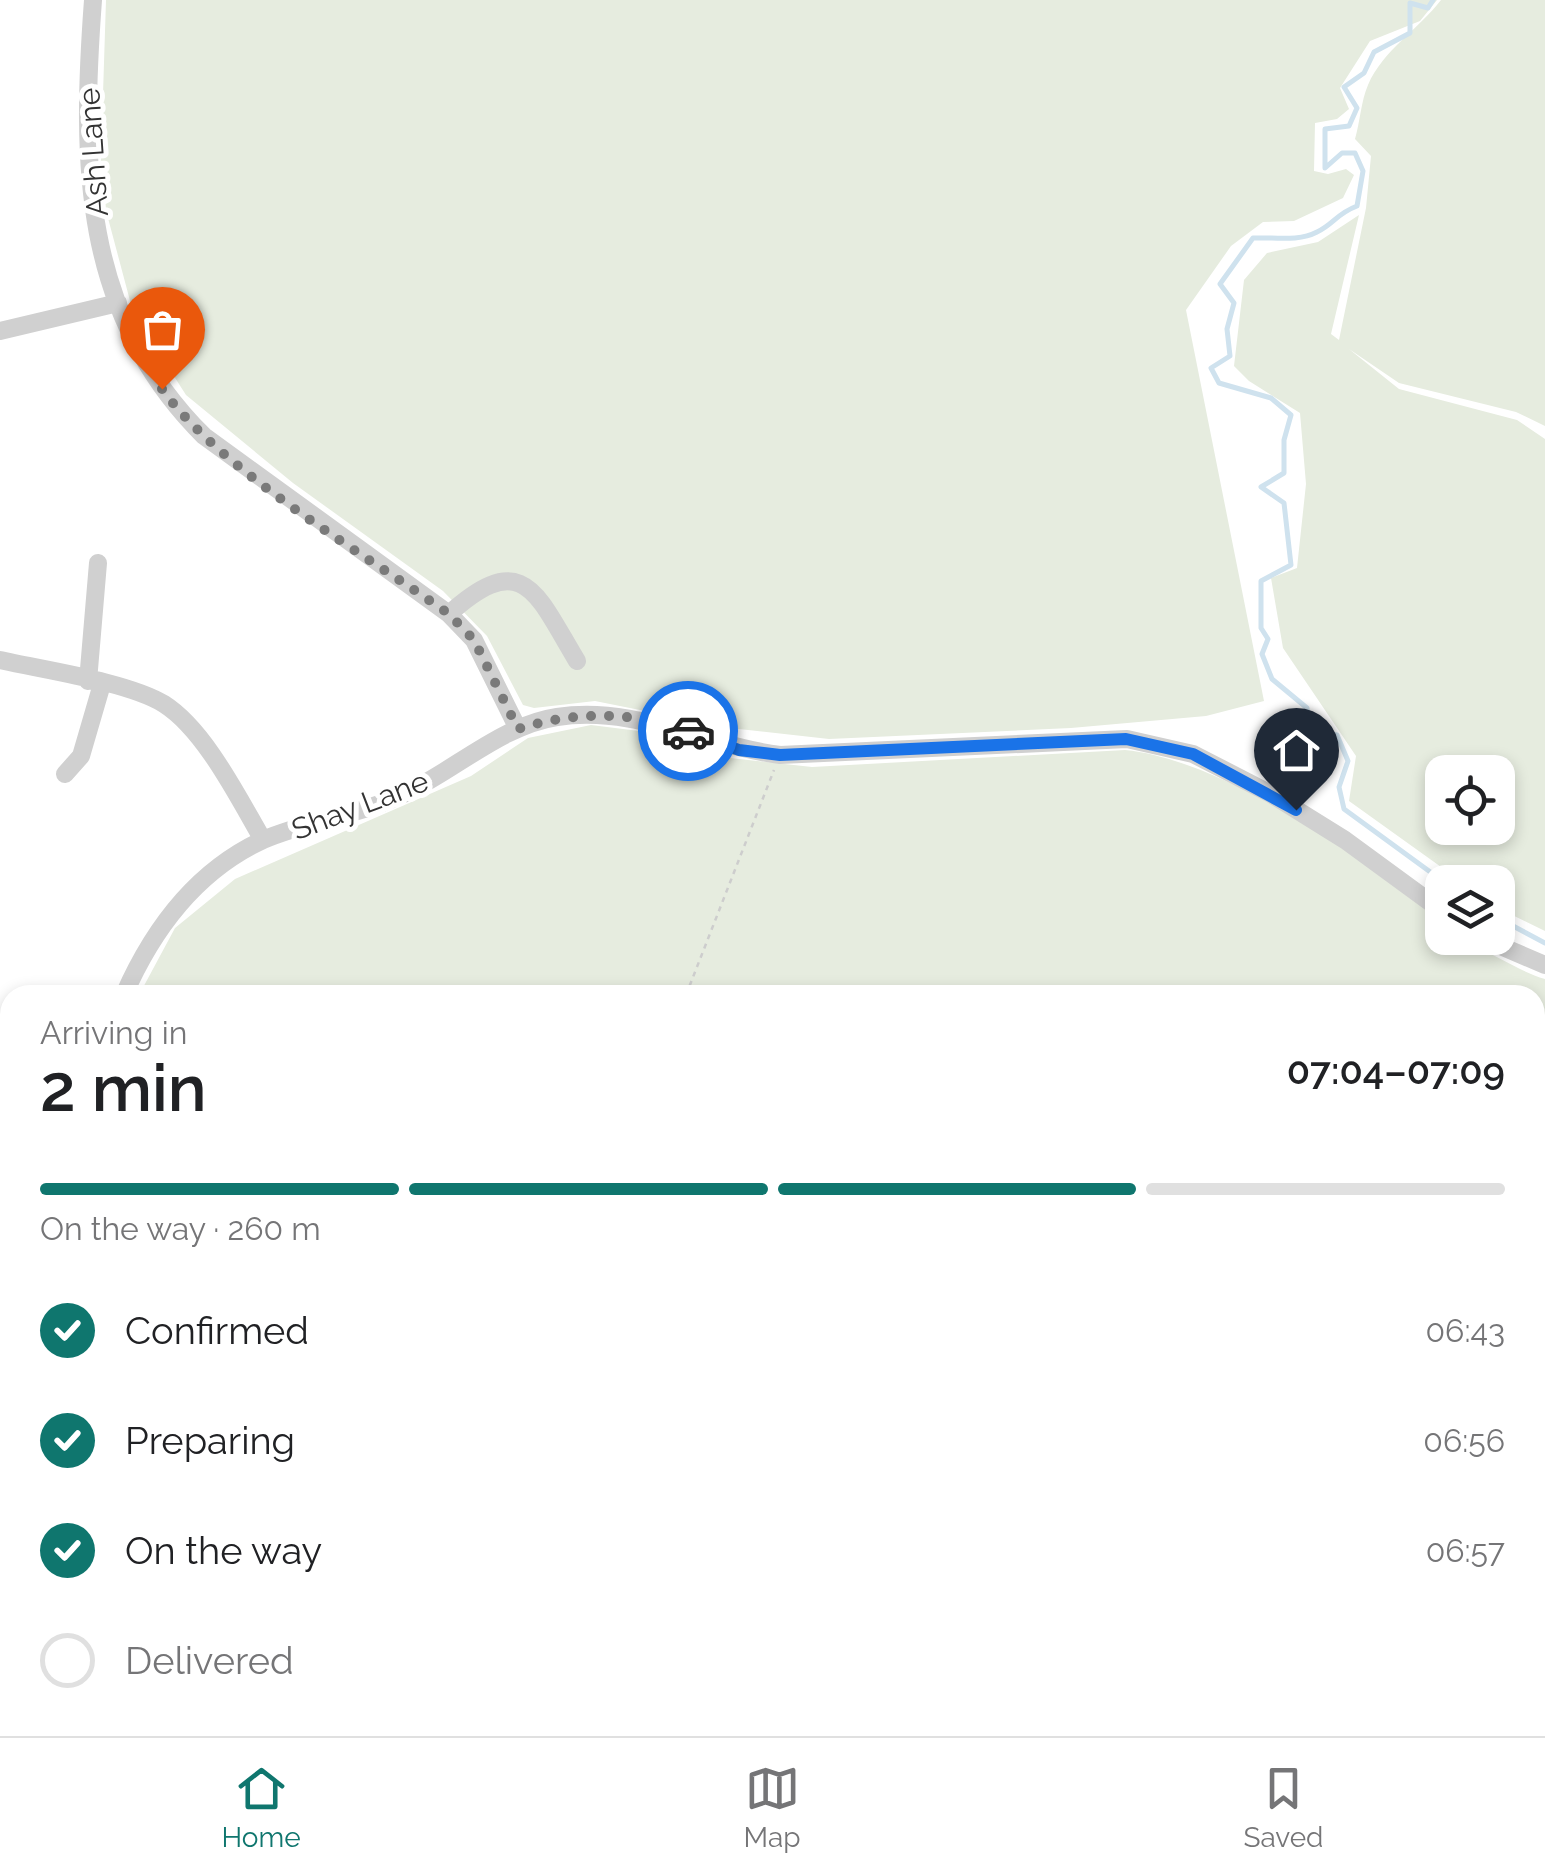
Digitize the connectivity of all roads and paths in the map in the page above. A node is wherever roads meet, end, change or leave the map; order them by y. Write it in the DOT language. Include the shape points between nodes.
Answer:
graph roads {
  1 [pos="93,0"];
  2 [pos="118,303"];
  3 [pos="0,331"];
  4 [pos="98,563"];
  5 [pos="449,614"];
  6 [pos="0,660"];
  7 [pos="577,661"];
  8 [pos="95,682"];
  9 [pos="518,729"];
  10 [pos="780,755"];
  11 [pos="65,774"];
  12 [pos="264,840"];
  13 [pos="1425,899"];
  14 [pos="1515,952"];
  15 [pos="1545,965"];
  16 [pos="129,985"];
  17 [pos="690,985"];
  1 -- 2 [label="street, Ash Lane" via="84,112 89,190"];
  2 -- 3 [label="street"];
  2 -- 5 [label="street, Ash Lane" via="148,371 204,436"];
  4 -- 8 [label="street"];
  5 -- 7 [label="street" via="493,582 524,585 538,595"];
  5 -- 9 [label="street, Ash Lane" via="474,640"];
  6 -- 8 [label="street"];
  8 -- 11 [label="street" via="81,756"];
  8 -- 12 [label="street" via="164,704 215,757"];
  9 -- 10 [label="street, Shay Lane" via="555,717 614,714"];
  9 -- 12 [label="street, Shay Lane" via="405,794"];
  10 -- 13 [label="street, Shay Lane" via="1126,739 1193,754 1272,794"];
  10 -- 17 [label="path"];
  12 -- 16 [label="street, Shay Lane" via="213,871 162,921"];
  14 -- 15 [label="street"];
}
